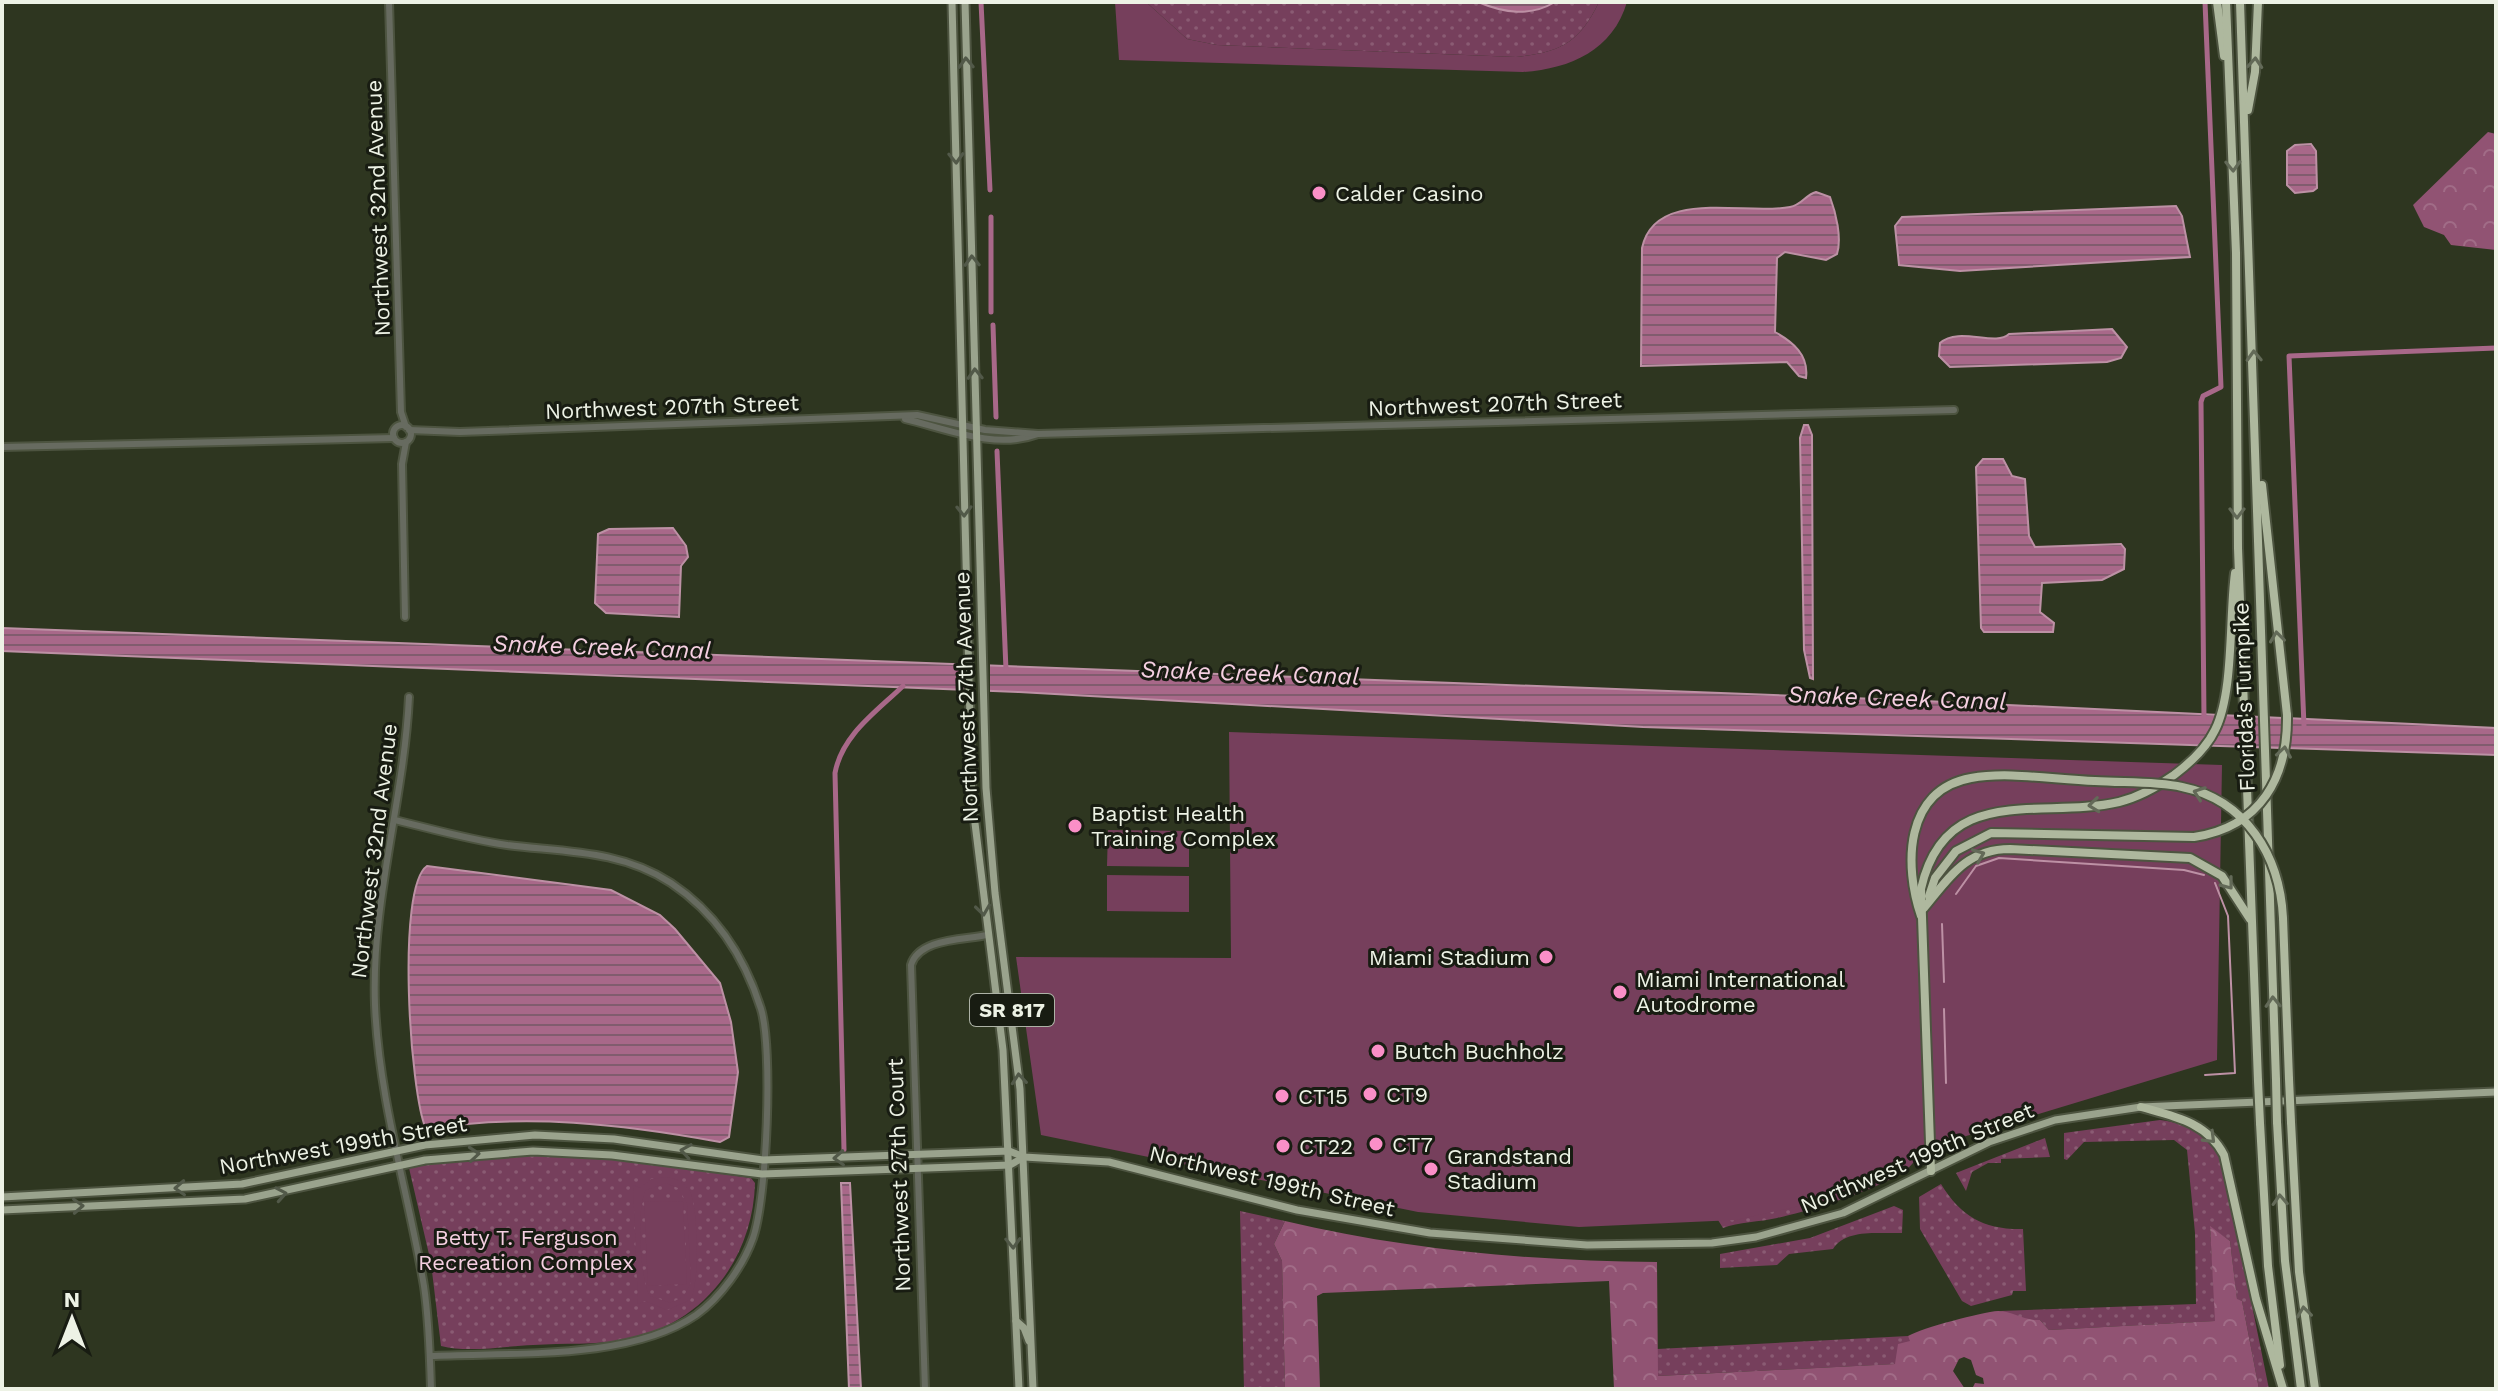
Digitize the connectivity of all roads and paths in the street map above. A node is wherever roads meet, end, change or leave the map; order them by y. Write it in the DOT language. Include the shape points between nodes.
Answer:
graph roads {
  1 [pos="389,2"];
  2 [pos="952,2"];
  3 [pos="965,2"];
  4 [pos="2217,2"];
  5 [pos="2226,2"];
  6 [pos="2240,2"];
  7 [pos="2258,2"];
  8 [pos="965,13"];
  9 [pos="952,26"];
  10 [pos="2230,89"];
  11 [pos="2245,122"];
  12 [pos="974,320"];
  13 [pos="961,321"];
  14 [pos="1954,410"];
  15 [pos="401,412"];
  16 [pos="899,418"];
  17 [pos="962,423"];
  18 [pos="977,427"];
  19 [pos="962,433"];
  20 [pos="395,434"];
  21 [pos="408,434"];
  22 [pos="1038,434"];
  23 [pos="2257,434"];
  24 [pos="977,437"];
  25 [pos="2,447"];
  26 [pos="402,453"];
  27 [pos="2238,548"];
  28 [pos="405,617"];
  29 [pos="409,697"];
  30 [pos="395,820"];
  31 [pos="992,863"];
  32 [pos="977,864"];
  33 [pos="1924,908"];
  34 [pos="2252,923"];
  35 [pos="1924,924"];
  36 [pos="987,935"];
  37 [pos="1012,1008"];
  38 [pos="998,1010"];
  39 [pos="2496,1092"];
  40 [pos="2141,1107"];
  41 [pos="394,1150"];
  42 [pos="1009,1151"];
  43 [pos="915,1155"];
  44 [pos="1024,1157"];
  45 [pos="763,1160"];
  46 [pos="397,1165"];
  47 [pos="1010,1165"];
  48 [pos="916,1170"];
  49 [pos="1931,1171"];
  50 [pos="762,1174"];
  51 [pos="2,1197"];
  52 [pos="2,1210"];
  53 [pos="1016,1321"];
  54 [pos="1031,1346"];
  55 [pos="430,1356"];
  56 [pos="431,1389"];
  57 [pos="925,1389"];
  58 [pos="1019,1389"];
  59 [pos="1033,1389"];
  60 [pos="2284,1389"];
  61 [pos="2301,1389"];
  62 [pos="2315,1389"];
  1 -- 15 [label="street, Northwest 32nd Avenue"];
  2 -- 8 [label="main road"];
  2 -- 9 [label="main road, Northwest 27th Avenue / SR 817"];
  3 -- 8 [label="main road, Northwest 27th Avenue / SR 817"];
  4 -- 10 [label="highway"];
  5 -- 10 [label="highway, Florida's Turnpike"];
  6 -- 11 [label="highway, Florida's Turnpike"];
  11 -- 7 [label="highway, one-way" via="2255,72"];
  8 -- 9 [label="main road"];
  12 -- 8 [label="main road, Northwest 27th Avenue / SR 817, one-way"];
  9 -- 13 [label="main road, Northwest 27th Avenue / SR 817, one-way"];
  10 -- 27 [label="highway, Florida's Turnpike, one-way"];
  23 -- 11 [label="highway, Florida's Turnpike, one-way"];
  12 -- 13 [label="main road"];
  18 -- 12 [label="main road, Northwest 27th Avenue / SR 817, one-way"];
  13 -- 17 [label="main road, Northwest 27th Avenue / SR 817"];
  14 -- 22 [label="street, Northwest 207th Street"];
  15 -- 20 [label="street, Northwest 32nd Avenue"];
  15 -- 21 [label="street, Northwest 32nd Avenue"];
  16 -- 17 [label="street, Northwest 207th Street" via="929,416"];
  16 -- 19 [label="street, Northwest 207th Street"];
  16 -- 21 [label="street, Northwest 207th Street"];
  17 -- 18 [label="street, Northwest 207th Street"];
  17 -- 19 [label="main road, Northwest 27th Avenue / SR 817"];
  18 -- 22 [label="street, Northwest 207th Street"];
  18 -- 24 [label="main road, Northwest 27th Avenue / SR 817"];
  19 -- 24 [label="street, Northwest 207th Street"];
  19 -- 32 [label="main road, Northwest 27th Avenue / SR 817, one-way"];
  20 -- 21 [label="street"];
  20 -- 21 [label="street"];
  20 -- 25 [label="street"];
  20 -- 26 [label="street"];
  21 -- 26 [label="street"];
  22 -- 24 [label="street, Northwest 207th Street" via="1025,439"];
  33 -- 23 [label="highway, one-way, bridge" via="1946,861 1982,836 2006,831 2194,837 2228,828 2263,801 2284,760 2287,715"];
  61 -- 23 [label="highway, Florida's Turnpike, one-way, bridge" via="2285,1261 2277,1122"];
  24 -- 31 [label="main road, Northwest 27th Avenue / SR 817"];
  26 -- 28 [label="street"];
  27 -- 33 [label="highway, one-way" via="2223,709 2203,749 2167,780 2120,802 2013,808 1966,822 1944,839 1930,860 1921,889"];
  27 -- 34 [label="highway, Florida's Turnpike"];
  29 -- 30 [label="street, Northwest 32nd Avenue"];
  30 -- 41 [label="street, Northwest 32nd Avenue" via="375,974 380,1064"];
  30 -- 45 [label="street" via="508,845 603,855 651,872 706,912 736,950 762,1013 768,1061"];
  31 -- 32 [label="main road"];
  31 -- 37 [label="main road, Northwest 27th Avenue / SR 817"];
  32 -- 36 [label="main road, Northwest 27th Avenue / SR 817, one-way"];
  33 -- 34 [label="highway, one-way" via="1959,865 1985,851 2159,855 2190,858 2215,869"];
  33 -- 35 [label="highway"];
  34 -- 60 [label="highway, Florida's Turnpike, bridge" via="2269,1276"];
  35 -- 49 [label="highway"];
  62 -- 35 [label="highway, one-way, bridge" via="2299,1272 2281,890 2272,859 2257,835 2230,808 2182,787 1979,777 1954,783 1937,794 1917,821 1912,841 1912,890"];
  36 -- 38 [label="main road, Northwest 27th Avenue / SR 817"];
  36 -- 43 [label="street, Northwest 27th Court" via="930,946 912,960"];
  37 -- 38 [label="main road"];
  44 -- 37 [label="main road, Northwest 27th Avenue / SR 817, one-way"];
  38 -- 42 [label="main road, Northwest 27th Avenue / SR 817"];
  39 -- 40 [label="main road, Northwest 199th Street"];
  40 -- 49 [label="main road, Northwest 199th Street" via="2033,1127"];
  40 -- 60 [label="highway, one-way" via="2191,1122 2221,1148 2256,1299"];
  45 -- 41 [label="main road, Northwest 199th Street, one-way" via="576,1136 468,1138"];
  41 -- 46 [label="street, Northwest 32nd Avenue"];
  41 -- 51 [label="main road, Northwest 199th Street, one-way" via="242,1184"];
  42 -- 43 [label="main road, Northwest 199th Street"];
  42 -- 44 [label="main road, Northwest 199th Street"];
  42 -- 47 [label="main road, Northwest 27th Avenue / SR 817"];
  43 -- 45 [label="main road, Northwest 199th Street, one-way"];
  43 -- 48 [label="street, Northwest 27th Court"];
  44 -- 47 [label="main road, Northwest 199th Street"];
  44 -- 49 [label="main road, Northwest 199th Street" via="1109,1162 1362,1223 1587,1245 1756,1237 1843,1213"];
  44 -- 54 [label="main road, Northwest 27th Avenue / SR 817"];
  45 -- 50 [label="street"];
  46 -- 50 [label="main road, Northwest 199th Street, one-way" via="469,1154 560,1151"];
  52 -- 46 [label="main road, Northwest 199th Street, one-way" via="245,1199"];
  46 -- 55 [label="street, Northwest 32nd Avenue" via="420,1266"];
  47 -- 48 [label="main road, Northwest 199th Street"];
  47 -- 53 [label="main road, Northwest 27th Avenue / SR 817, one-way"];
  48 -- 50 [label="main road, Northwest 199th Street"];
  48 -- 57 [label="street, Northwest 27th Court"];
  50 -- 55 [label="street" via="753,1237 730,1279 697,1314 666,1332 614,1347"];
  53 -- 54 [label="main road"];
  53 -- 58 [label="main road, Northwest 27th Avenue / SR 817"];
  54 -- 59 [label="main road, Northwest 27th Avenue / SR 817"];
  55 -- 56 [label="street, Northwest 32nd Avenue"];
}
